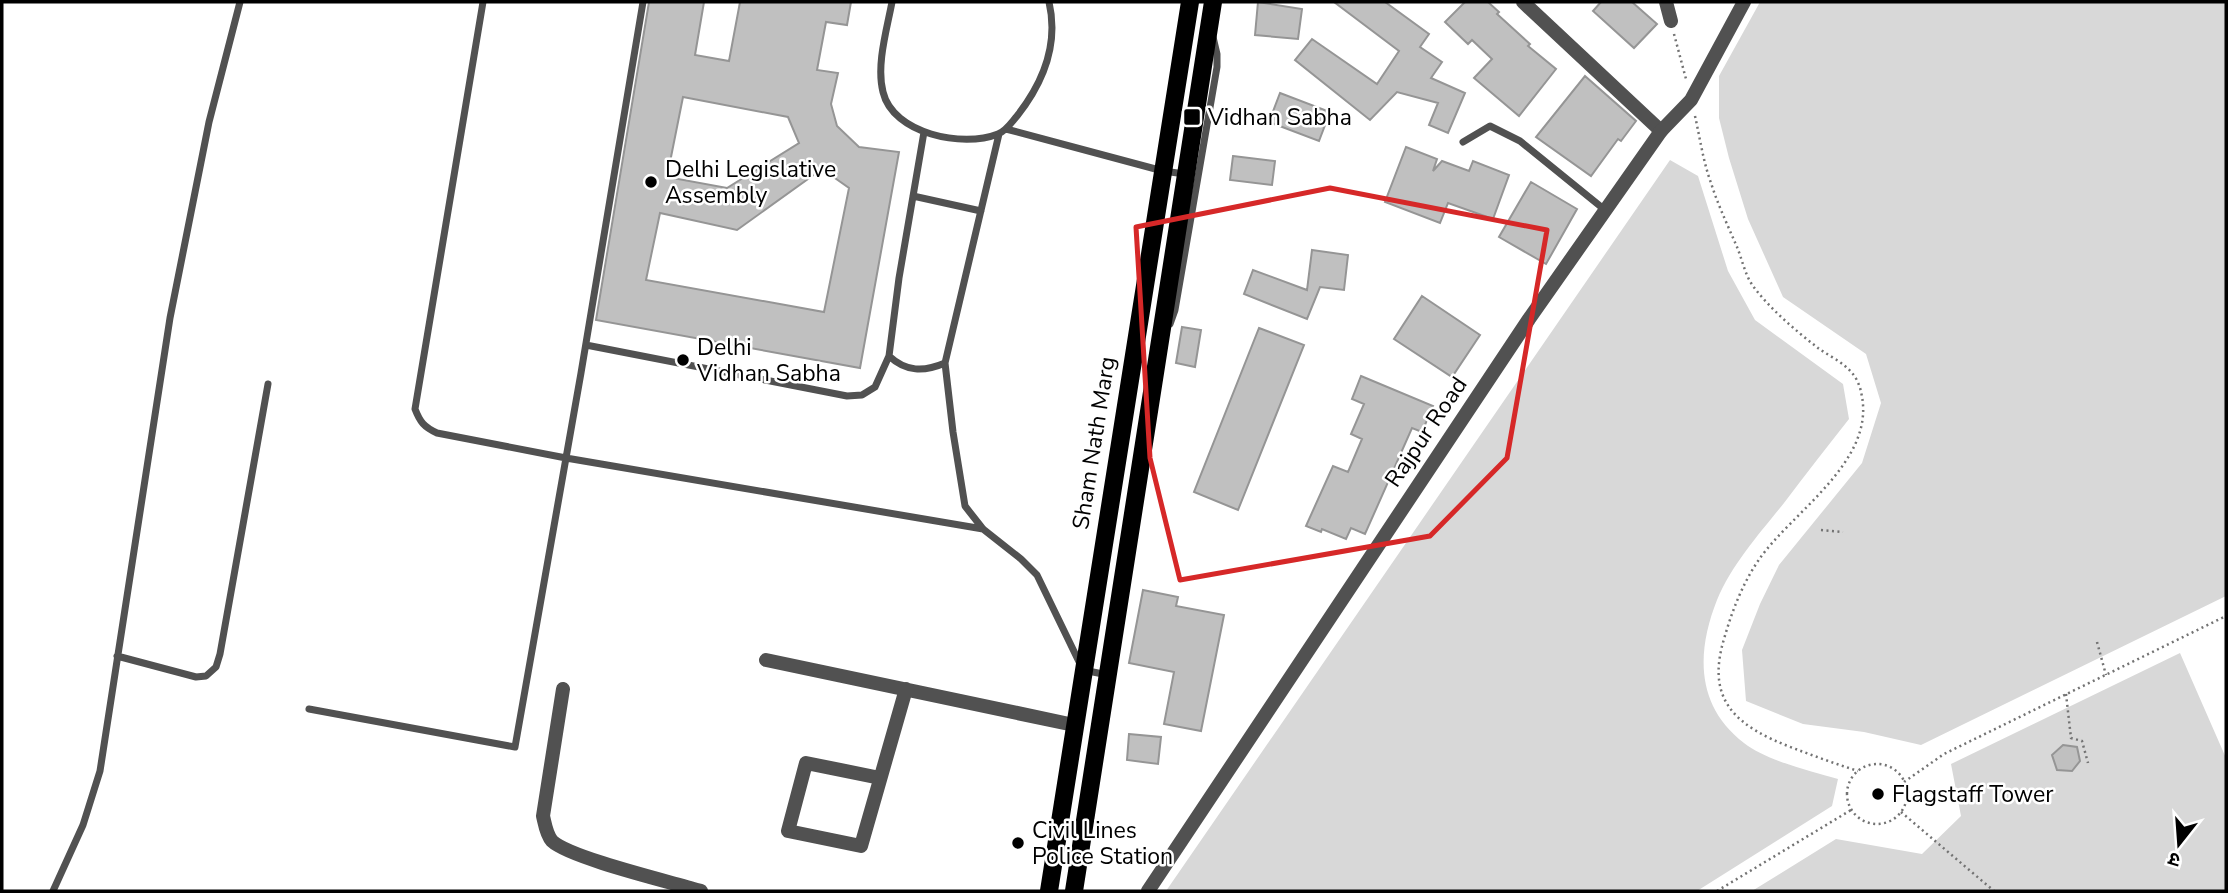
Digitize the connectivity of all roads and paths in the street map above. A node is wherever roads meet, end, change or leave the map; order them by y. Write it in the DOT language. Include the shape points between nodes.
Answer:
graph roads {
  1 [pos="240,2"];
  2 [pos="483,2"];
  3 [pos="643,2"];
  4 [pos="892,2"];
  5 [pos="1049,2"];
  6 [pos="1190,2"];
  7 [pos="1213,2"];
  8 [pos="1523,2"];
  9 [pos="1666,2"];
  10 [pos="1744,2"];
  11 [pos="1671,21"];
  12 [pos="1210,22"];
  13 [pos="1691,100"];
  14 [pos="1006,129"];
  15 [pos="1661,131"];
  16 [pos="924,132"];
  17 [pos="999,134"];
  18 [pos="1463,142"];
  19 [pos="1163,171"];
  20 [pos="1186,174"];
  21 [pos="913,196"];
  22 [pos="1606,210"];
  23 [pos="981,211"];
  24 [pos="1160,342"];
  25 [pos="586,345"];
  26 [pos="889,356"];
  27 [pos="944,363"];
  28 [pos="268,384"];
  29 [pos="566,458"];
  30 [pos="983,529"];
  31 [pos="1821,530"];
  32 [pos="1843,532"];
  33 [pos="2226,616"];
  34 [pos="2097,642"];
  35 [pos="117,656"];
  36 [pos="766,660"];
  37 [pos="1083,670"];
  38 [pos="2106,675"];
  39 [pos="1108,676"];
  40 [pos="563,689"];
  41 [pos="906,689"];
  42 [pos="2066,694"];
  43 [pos="309,709"];
  44 [pos="1074,725"];
  45 [pos="2088,762"];
  46 [pos="1858,771"];
  47 [pos="880,778"];
  48 [pos="1904,782"];
  49 [pos="1851,810"];
  50 [pos="1901,812"];
  51 [pos="53,891"];
  52 [pos="701,891"];
  53 [pos="1049,891"];
  54 [pos="1074,891"];
  55 [pos="1148,891"];
  56 [pos="1717,891"];
  57 [pos="1994,891"];
  1 -- 35 [label="lane" via="209,122 170,318"];
  2 -- 29 [label="lane" via="415,409 426,428 437,433"];
  3 -- 25 [label="lane"];
  4 -- 16 [label="lane" via="883,54 883,94 900,118"];
  5 -- 14 [label="lane" via="1051,48 1043,75"];
  6 -- 19 [label="main road, Sham Nath Marg"];
  7 -- 12 [label="main road"];
  8 -- 15 [label="street"];
  9 -- 11 [label="street"];
  10 -- 13 [label="street, Rajpur Road"];
  11 -- 13 [label="path"];
  12 -- 20 [label="main road"];
  12 -- 24 [label="lane" via="1217,67 1175,310"];
  13 -- 15 [label="street, Rajpur Road"];
  13 -- 46 [label="path" via="1710,182 1751,284 1772,308 1853,374 1861,391 1863,417 1858,440 1846,460 1758,561 1734,605 1717,674 1732,711 1748,727"];
  14 -- 17 [label="lane"];
  14 -- 19 [label="lane"];
  15 -- 22 [label="street, Rajpur Road"];
  16 -- 17 [label="lane" via="972,140"];
  16 -- 21 [label="lane"];
  17 -- 23 [label="lane"];
  18 -- 22 [label="lane" via="1490,125 1520,141"];
  19 -- 20 [label="lane"];
  19 -- 37 [label="main road, Sham Nath Marg"];
  20 -- 24 [label="main road"];
  21 -- 23 [label="lane"];
  21 -- 26 [label="lane"];
  22 -- 55 [label="street, Rajpur Road"];
  23 -- 27 [label="lane"];
  24 -- 39 [label="main road"];
  25 -- 26 [label="lane" via="847,396 862,395 875,387"];
  25 -- 29 [label="lane"];
  26 -- 27 [label="lane" via="899,366 914,370"];
  27 -- 30 [label="lane" via="965,506"];
  28 -- 35 [label="lane" via="216,667 206,676 196,677"];
  29 -- 30 [label="lane"];
  29 -- 43 [label="lane" via="515,747"];
  30 -- 37 [label="lane" via="1037,575"];
  31 -- 32 [label="path"];
  33 -- 38 [label="path"];
  34 -- 38 [label="path"];
  35 -- 51 [label="lane" via="100,771 83,825"];
  36 -- 41 [label="street"];
  37 -- 39 [label="lane"];
  37 -- 44 [label="main road, Sham Nath Marg"];
  38 -- 42 [label="path"];
  39 -- 54 [label="main road"];
  40 -- 52 [label="street" via="543,816 547,834 564,849 585,857"];
  41 -- 44 [label="street"];
  41 -- 47 [label="street"];
  42 -- 45 [label="path" via="2071,738 2082,741"];
  42 -- 48 [label="path" via="1944,754"];
  44 -- 53 [label="main road, Sham Nath Marg"];
  46 -- 48 [label="path" via="1884,765"];
  46 -- 49 [label="path" via="1847,789"];
  47 -- 47 [label="street" via="861,846 788,831 806,763"];
  48 -- 50 [label="path" via="1907,792"];
  49 -- 50 [label="path" via="1863,821 1880,824"];
  49 -- 56 [label="path"];
  50 -- 57 [label="path"];
}
